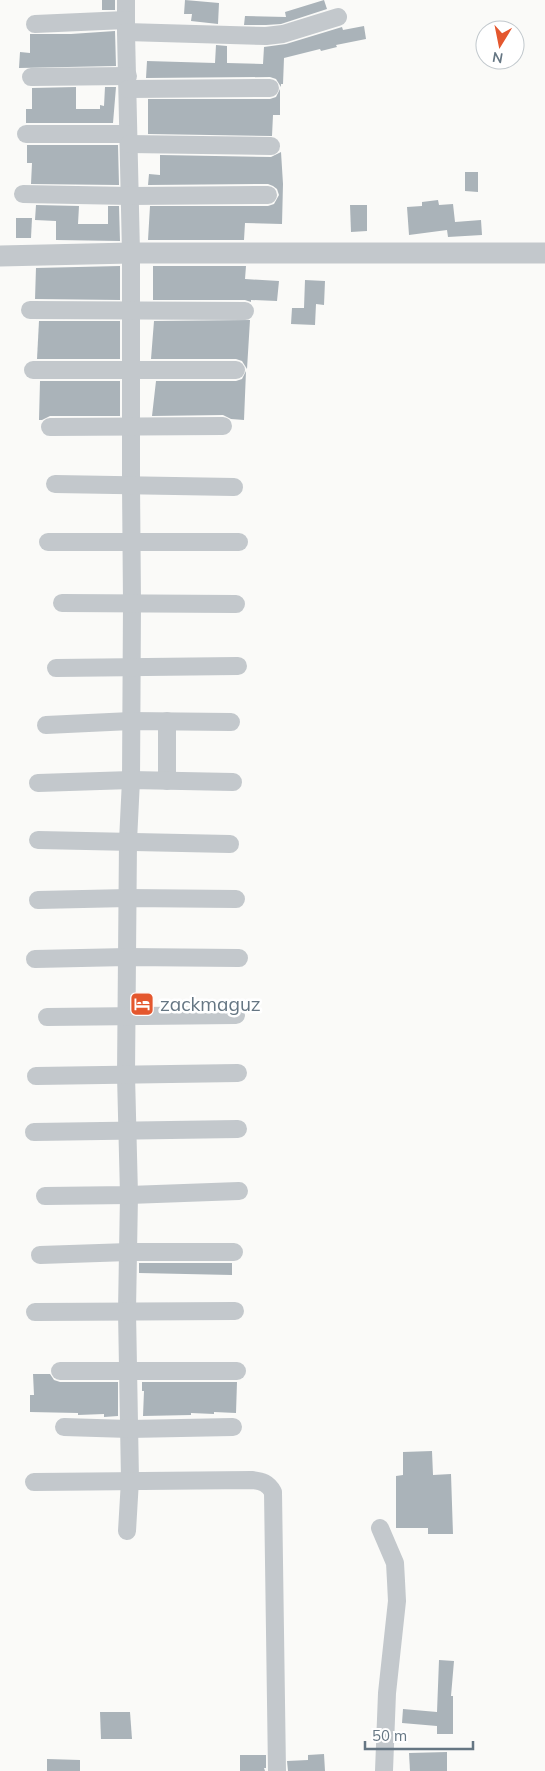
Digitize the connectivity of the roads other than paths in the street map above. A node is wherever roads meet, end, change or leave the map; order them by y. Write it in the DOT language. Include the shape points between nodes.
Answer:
graph roads {
  1 [pos="126,0"];
  2 [pos="338,17"];
  3 [pos="35,24"];
  4 [pos="126,26"];
  5 [pos="30,77"];
  6 [pos="128,82"];
  7 [pos="270,88"];
  8 [pos="26,134"];
  9 [pos="128,139"];
  10 [pos="271,146"];
  11 [pos="23,194"];
  12 [pos="268,194"];
  13 [pos="130,196"];
  14 [pos="131,253"];
  15 [pos="545,253"];
  16 [pos="0,256"];
  17 [pos="30,310"];
  18 [pos="132,311"];
  19 [pos="245,312"];
  20 [pos="33,370"];
  21 [pos="130,370"];
  22 [pos="236,370"];
  23 [pos="50,426"];
  24 [pos="130,426"];
  25 [pos="223,426"];
  26 [pos="55,484"];
  27 [pos="130,484"];
  28 [pos="234,487"];
  29 [pos="48,542"];
  30 [pos="131,542"];
  31 [pos="239,542"];
  32 [pos="62,603"];
  33 [pos="132,603"];
  34 [pos="236,604"];
  35 [pos="132,666"];
  36 [pos="238,666"];
  37 [pos="56,668"];
  38 [pos="131,721"];
  39 [pos="167,721"];
  40 [pos="231,722"];
  41 [pos="46,724"];
  42 [pos="131,780"];
  43 [pos="167,780"];
  44 [pos="233,782"];
  45 [pos="38,783"];
  46 [pos="38,840"];
  47 [pos="128,842"];
  48 [pos="230,844"];
  49 [pos="128,898"];
  50 [pos="236,899"];
  51 [pos="38,900"];
  52 [pos="126,957"];
  53 [pos="239,958"];
  54 [pos="34,959"];
  55 [pos="236,1015"];
  56 [pos="127,1016"];
  57 [pos="47,1017"];
  58 [pos="238,1073"];
  59 [pos="126,1074"];
  60 [pos="36,1076"];
  61 [pos="238,1129"];
  62 [pos="128,1131"];
  63 [pos="34,1132"];
  64 [pos="239,1192"];
  65 [pos="129,1195"];
  66 [pos="45,1196"];
  67 [pos="129,1252"];
  68 [pos="234,1252"];
  69 [pos="40,1255"];
  70 [pos="127,1311"];
  71 [pos="235,1311"];
  72 [pos="36,1312"];
  73 [pos="128,1370"];
  74 [pos="60,1371"];
  75 [pos="237,1371"];
  76 [pos="64,1427"];
  77 [pos="233,1427"];
  78 [pos="129,1429"];
  79 [pos="130,1480"];
  80 [pos="34,1482"];
  81 [pos="380,1528"];
  82 [pos="127,1531"];
  83 [pos="276,1771"];
  84 [pos="384,1771"];
  1 -- 4 [label="street"];
  2 -- 4 [label="street" via="266,36"];
  3 -- 4 [label="street"];
  4 -- 6 [label="street"];
  5 -- 6 [label="street"];
  6 -- 7 [label="street"];
  6 -- 9 [label="street"];
  8 -- 9 [label="street"];
  9 -- 10 [label="street"];
  9 -- 13 [label="street"];
  11 -- 13 [label="street"];
  12 -- 13 [label="street"];
  13 -- 14 [label="street"];
  14 -- 15 [label="street"];
  14 -- 16 [label="street"];
  14 -- 18 [label="street"];
  17 -- 18 [label="street"];
  18 -- 19 [label="street"];
  18 -- 21 [label="street"];
  20 -- 21 [label="street"];
  21 -- 22 [label="street"];
  21 -- 24 [label="street"];
  23 -- 24 [label="street"];
  24 -- 25 [label="street"];
  24 -- 27 [label="street"];
  26 -- 27 [label="street"];
  27 -- 28 [label="street"];
  27 -- 30 [label="street"];
  29 -- 30 [label="street"];
  30 -- 31 [label="street"];
  30 -- 33 [label="street"];
  32 -- 33 [label="street"];
  33 -- 34 [label="street"];
  33 -- 35 [label="street"];
  35 -- 36 [label="street"];
  35 -- 37 [label="street"];
  35 -- 38 [label="street"];
  38 -- 39 [label="street"];
  38 -- 41 [label="street"];
  38 -- 42 [label="street"];
  39 -- 40 [label="street"];
  39 -- 43 [label="street"];
  42 -- 43 [label="street"];
  42 -- 45 [label="street"];
  42 -- 47 [label="street"];
  43 -- 44 [label="street"];
  46 -- 47 [label="street"];
  47 -- 48 [label="street"];
  47 -- 49 [label="street"];
  49 -- 50 [label="street"];
  49 -- 51 [label="street"];
  49 -- 52 [label="street"];
  52 -- 53 [label="street"];
  52 -- 54 [label="street"];
  52 -- 56 [label="street"];
  55 -- 56 [label="street"];
  56 -- 57 [label="street"];
  56 -- 59 [label="street"];
  58 -- 59 [label="street"];
  59 -- 60 [label="street"];
  59 -- 62 [label="street"];
  61 -- 62 [label="street"];
  62 -- 63 [label="street"];
  62 -- 65 [label="street"];
  64 -- 65 [label="street"];
  65 -- 66 [label="street"];
  65 -- 67 [label="street"];
  67 -- 68 [label="street"];
  67 -- 69 [label="street"];
  67 -- 70 [label="street"];
  70 -- 71 [label="street"];
  70 -- 72 [label="street"];
  70 -- 73 [label="street"];
  73 -- 74 [label="street"];
  73 -- 75 [label="street"];
  73 -- 78 [label="street"];
  76 -- 78 [label="street"];
  77 -- 78 [label="street"];
  78 -- 79 [label="street"];
  79 -- 80 [label="street"];
  79 -- 82 [label="street"];
  79 -- 83 [label="street" via="252,1480 270,1486 274,1502"];
  81 -- 84 [label="street" via="394,1563 397,1601 387,1693"];
}
